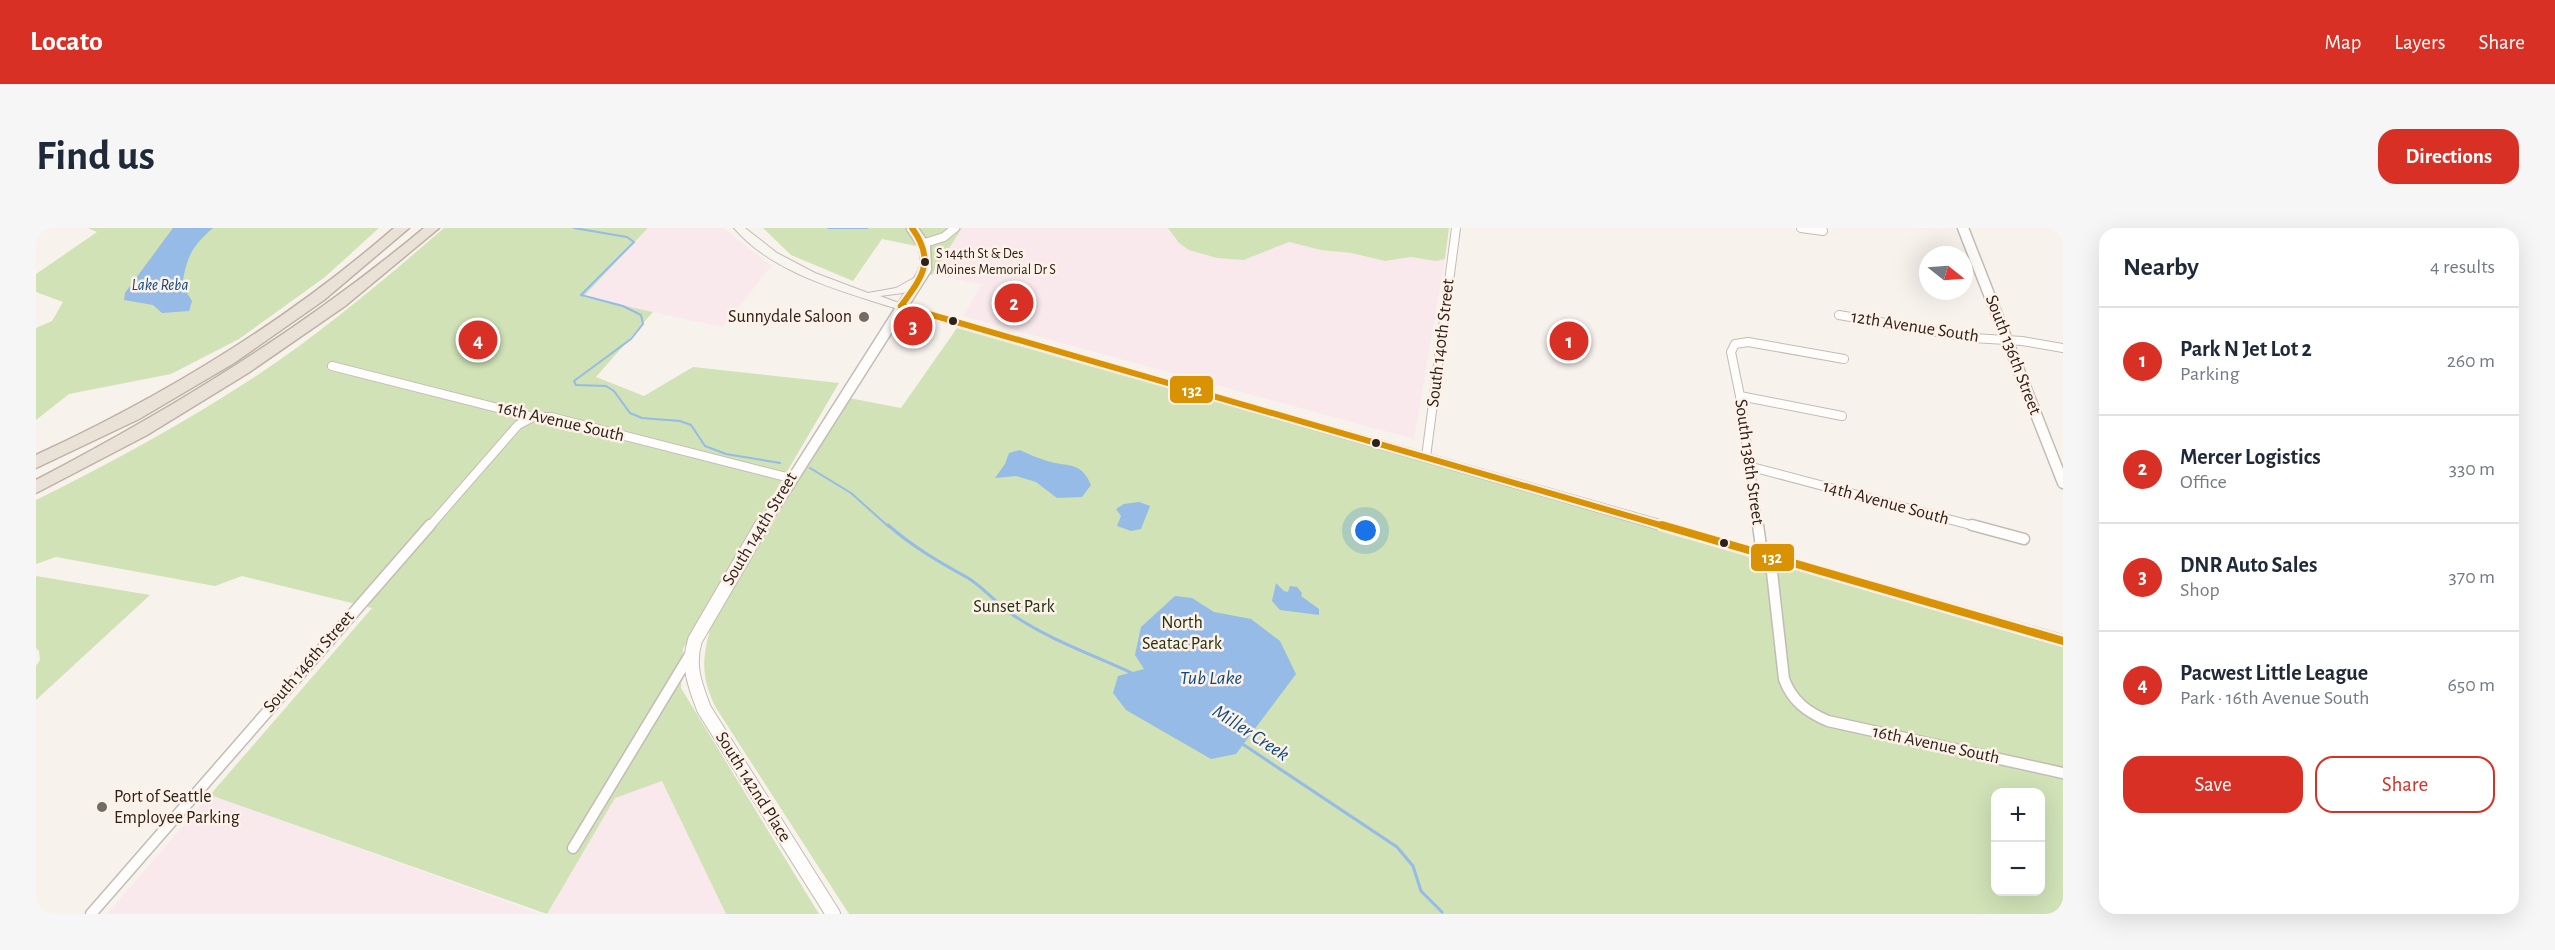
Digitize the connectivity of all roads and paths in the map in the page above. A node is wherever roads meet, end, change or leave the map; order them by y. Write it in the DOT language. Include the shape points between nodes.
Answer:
graph roads {
  1 [pos="390,228"];
  2 [pos="402,228"];
  3 [pos="416,228"];
  4 [pos="432,228"];
  5 [pos="739,228"];
  6 [pos="912,228"];
  7 [pos="955,228"];
  8 [pos="1456,228"];
  9 [pos="1801,228"];
  10 [pos="1963,228"];
  11 [pos="1823,231"];
  12 [pos="925,243"];
  13 [pos="918,280"];
  14 [pos="349,294"];
  15 [pos="862,294"];
  16 [pos="901,306"];
  17 [pos="301,310"];
  18 [pos="1839,315"];
  19 [pos="2007,340"];
  20 [pos="2063,348"];
  21 [pos="1844,359"];
  22 [pos="332,366"];
  23 [pos="1740,396"];
  24 [pos="1842,416"];
  25 [pos="533,417"];
  26 [pos="1426,457"];
  27 [pos="36,462"];
  28 [pos="1748,466"];
  29 [pos="790,478"];
  30 [pos="2063,483"];
  31 [pos="36,487"];
  32 [pos="2024,539"];
  33 [pos="1762,554"];
  34 [pos="2063,641"];
  35 [pos="691,653"];
  36 [pos="1809,713"];
  37 [pos="2063,773"];
  38 [pos="573,848"];
  39 [pos="91,914"];
  40 [pos="833,914"];
  1 -- 17 [label="highway"];
  2 -- 17 [label="highway"];
  3 -- 14 [label="highway"];
  4 -- 14 [label="highway"];
  5 -- 15 [label="main road" via="790,266 820,281"];
  6 -- 12 [label="street"];
  7 -- 12 [label="street" via="944,237"];
  8 -- 26 [label="street, South 140th Street"];
  9 -- 11 [label="street"];
  10 -- 19 [label="street, South 136th Street"];
  12 -- 13 [label="street, South 144th Street" via="928,260"];
  13 -- 15 [label="main road" via="899,291"];
  13 -- 16 [label="street, South 144th Street"];
  14 -- 31 [label="highway" via="283,345 216,389"];
  15 -- 16 [label="main road"];
  16 -- 26 [label="main road"];
  16 -- 29 [label="street, South 144th Street"];
  17 -- 27 [label="highway" via="171,392"];
  18 -- 19 [label="street, 12th Avenue South" via="1973,338"];
  19 -- 20 [label="street, 12th Avenue South"];
  19 -- 30 [label="street, South 136th Street"];
  21 -- 23 [label="street, South 138th Street" via="1749,342 1735,344 1731,358"];
  22 -- 25 [label="street, 16th Avenue South"];
  23 -- 24 [label="street"];
  23 -- 28 [label="street, South 138th Street"];
  25 -- 29 [label="street, 16th Avenue South" via="551,417"];
  25 -- 39 [label="street, South 146th Street" via="518,425"];
  26 -- 33 [label="main road"];
  28 -- 32 [label="street, 14th Avenue South"];
  28 -- 33 [label="street, South 138th Street"];
  29 -- 35 [label="street, South 144th Street" via="703,624"];
  33 -- 34 [label="main road"];
  33 -- 36 [label="street, South 138th Street" via="1772,572 1786,687 1795,702"];
  35 -- 38 [label="street, South 144th Street"];
  35 -- 40 [label="street, South 142nd Place" via="691,672 704,709"];
  36 -- 37 [label="street, 16th Avenue South" via="1845,725"];
}
